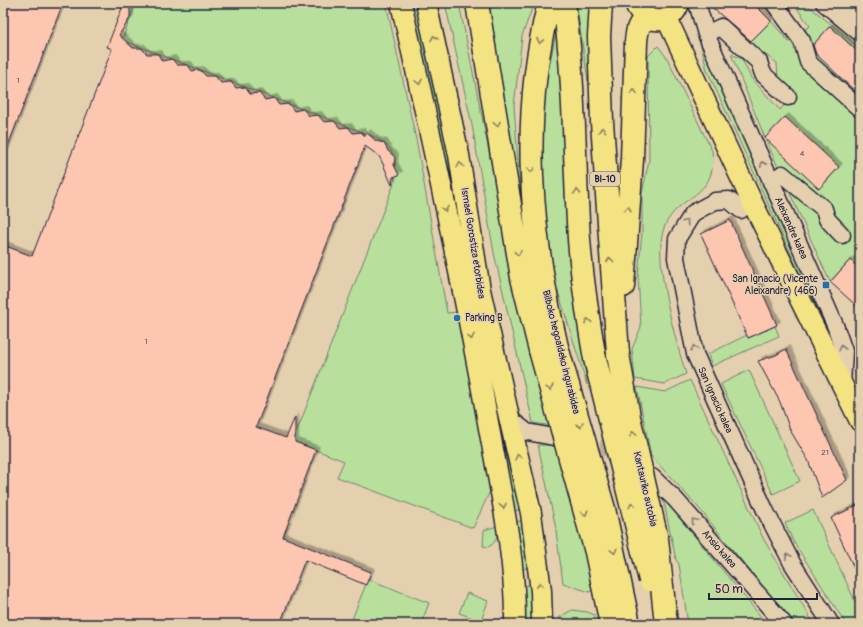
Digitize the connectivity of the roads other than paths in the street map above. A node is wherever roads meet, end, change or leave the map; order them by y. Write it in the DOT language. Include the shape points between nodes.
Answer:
graph roads {
  1 [pos="401,3"];
  2 [pos="426,3"];
  3 [pos="468,3"];
  4 [pos="477,3"];
  5 [pos="549,3"];
  6 [pos="564,3"];
  7 [pos="601,3"];
  8 [pos="678,3"];
  9 [pos="696,3"];
  10 [pos="774,3"];
  11 [pos="824,3"];
  12 [pos="860,12"];
  13 [pos="650,14"];
  14 [pos="837,14"];
  15 [pos="860,33"];
  16 [pos="706,34"];
  17 [pos="788,97"];
  18 [pos="493,101"];
  19 [pos="860,109"];
  20 [pos="771,182"];
  21 [pos="741,210"];
  22 [pos="842,235"];
  23 [pos="615,330"];
  24 [pos="548,349"];
  25 [pos="850,392"];
  26 [pos="509,418"];
  27 [pos="860,421"];
  28 [pos="559,438"];
  29 [pos="652,476"];
  30 [pos="515,624"];
  31 [pos="542,624"];
  32 [pos="612,624"];
  33 [pos="629,624"];
  34 [pos="661,624"];
  35 [pos="666,624"];
  36 [pos="784,624"];
  37 [pos="831,624"];
  1 -- 30 [label="main road, Ismael Gorostiza etorbidea, one-way" via="480,380 507,531"];
  26 -- 2 [label="main road, Ismael Gorostiza etorbidea, one-way" via="480,290 459,154"];
  3 -- 18 [label="highway"];
  4 -- 18 [label="highway"];
  5 -- 24 [label="highway, Bilboko hegoaldeko ingurabidea, one-way" via="533,87 530,132 531,170"];
  34 -- 6 [label="highway, one-way, bridge" via="595,359 585,298 579,239 571,65"];
  23 -- 7 [label="highway, BI-10, one-way" via="602,122 599,36"];
  8 -- 13 [label="main road" via="677,8"];
  9 -- 16 [label="street, Aleixandre kalea"];
  10 -- 19 [label="street" via="802,41 808,62"];
  11 -- 14 [label="street"];
  12 -- 14 [label="street" via="855,7"];
  23 -- 13 [label="highway, one-way" via="624,282 636,42 640,24"];
  13 -- 25 [label="main road" via="688,62 754,204"];
  14 -- 15 [label="street"];
  16 -- 17 [label="street" via="721,27 759,62 763,74"];
  20 -- 16 [label="street, Aleixandre kalea, one-way"];
  18 -- 24 [label="highway, one-way" via="522,278"];
  20 -- 22 [label="street" via="782,174 824,209 827,219"];
  25 -- 20 [label="street, Aleixandre kalea, one-way" via="844,351 835,325"];
  37 -- 21 [label="street, San Ignacio kalea, one-way" via="792,563 765,510 701,370 685,309 676,258 677,239 684,225 693,213 715,200 729,200"];
  35 -- 23 [label="highway, Kantauriko autobia / BI-10, one-way, bridge" via="657,539 629,417"];
  24 -- 32 [label="highway, one-way, bridge"];
  24 -- 33 [label="highway, Bilboko hegoaldeko ingurabidea, one-way, bridge" via="604,509"];
  25 -- 27 [label="main road"];
  26 -- 28 [label="street" via="527,432"];
  31 -- 26 [label="main road, Ismael Gorostiza etorbidea, one-way" via="531,513"];
  36 -- 29 [label="street, Ansio kalea, one-way"];
}
